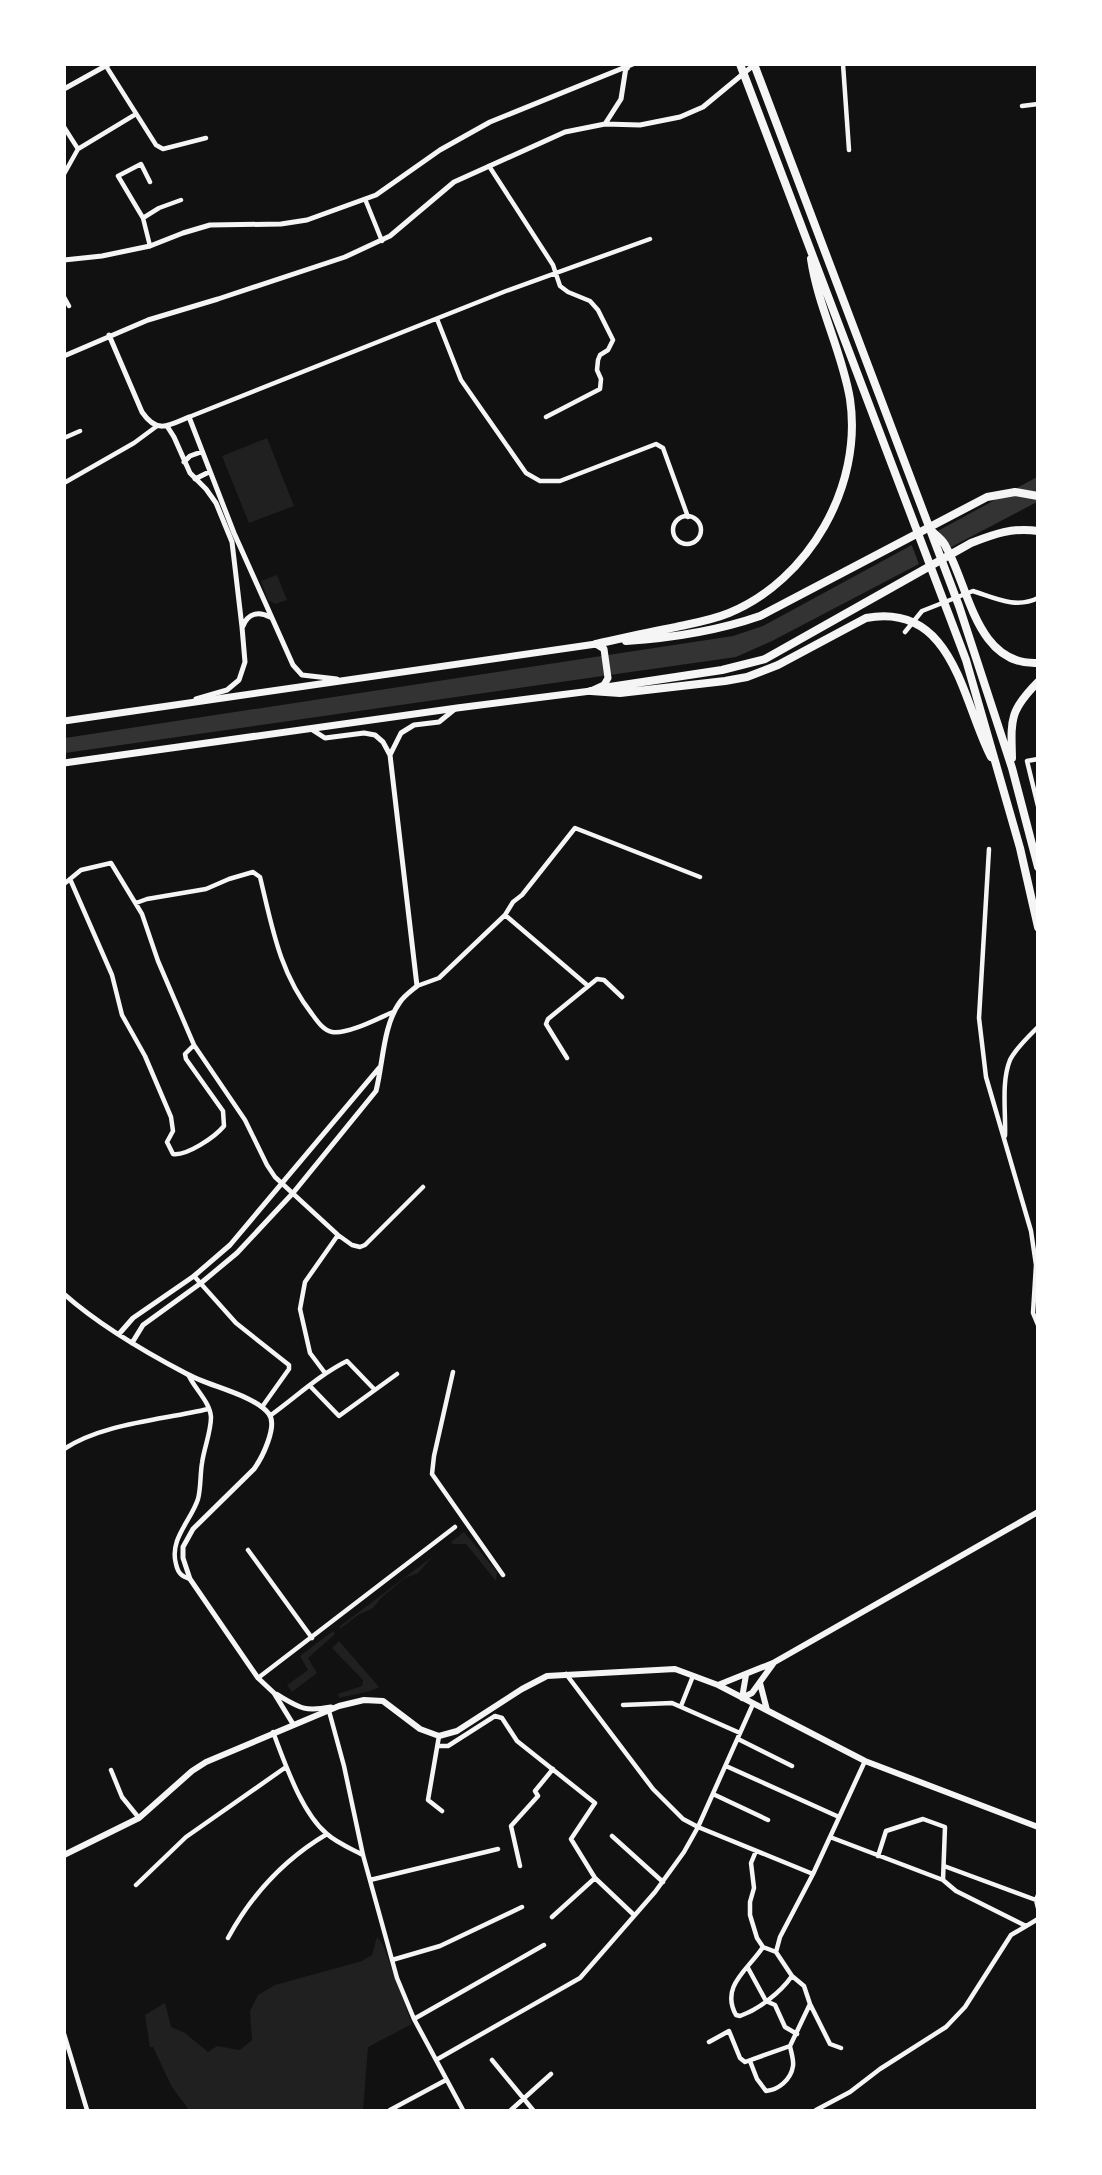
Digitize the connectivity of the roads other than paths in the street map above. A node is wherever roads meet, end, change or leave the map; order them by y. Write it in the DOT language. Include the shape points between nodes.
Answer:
graph roads {
  1 [pos="740,64"];
  2 [pos="754,64"];
  3 [pos="843,64"];
  4 [pos="108,65"];
  5 [pos="628,65"];
  6 [pos="64,89"];
  7 [pos="1038,104"];
  8 [pos="1022,106"];
  9 [pos="136,114"];
  10 [pos="605,124"];
  11 [pos="64,128"];
  12 [pos="206,138"];
  13 [pos="78,149"];
  14 [pos="849,150"];
  15 [pos="489,166"];
  16 [pos="64,174"];
  17 [pos="150,182"];
  18 [pos="365,199"];
  19 [pos="181,200"];
  20 [pos="143,218"];
  21 [pos="650,239"];
  22 [pos="382,241"];
  23 [pos="808,243"];
  24 [pos="150,246"];
  25 [pos="64,260"];
  26 [pos="556,274"];
  27 [pos="64,297"];
  28 [pos="69,306"];
  29 [pos="437,320"];
  30 [pos="110,335"];
  31 [pos="64,356"];
  32 [pos="189,417"];
  33 [pos="546,417"];
  34 [pos="157,426"];
  35 [pos="167,426"];
  36 [pos="80,430"];
  37 [pos="64,438"];
  38 [pos="201,452"];
  39 [pos="184,462"];
  40 [pos="209,472"];
  41 [pos="195,479"];
  42 [pos="64,483"];
  43 [pos="1038,496"];
  44 [pos="688,517"];
  45 [pos="932,530"];
  46 [pos="1038,531"];
  47 [pos="1038,598"];
  48 [pos="270,617"];
  49 [pos="242,627"];
  50 [pos="905,632"];
  51 [pos="596,644"];
  52 [pos="1038,663"];
  53 [pos="352,680"];
  54 [pos="1038,682"];
  55 [pos="591,691"];
  56 [pos="180,705"];
  57 [pos="457,708"];
  58 [pos="64,721"];
  59 [pos="311,729"];
  60 [pos="390,755"];
  61 [pos="1038,759"];
  62 [pos="64,763"];
  63 [pos="1012,768"];
  64 [pos="1000,775"];
  65 [pos="1038,806"];
  66 [pos="988,849"];
  67 [pos="1038,867"];
  68 [pos="700,876"];
  69 [pos="70,879"];
  70 [pos="64,884"];
  71 [pos="136,903"];
  72 [pos="505,915"];
  73 [pos="1038,927"];
  74 [pos="417,986"];
  75 [pos="587,986"];
  76 [pos="622,997"];
  77 [pos="393,1012"];
  78 [pos="1036,1028"];
  79 [pos="194,1045"];
  80 [pos="567,1058"];
  81 [pos="379,1068"];
  82 [pos="1004,1142"];
  83 [pos="282,1182"];
  84 [pos="423,1187"];
  85 [pos="293,1193"];
  86 [pos="338,1235"];
  87 [pos="194,1276"];
  88 [pos="201,1283"];
  89 [pos="64,1294"];
  90 [pos="1038,1325"];
  91 [pos="118,1334"];
  92 [pos="132,1342"];
  93 [pos="325,1372"];
  94 [pos="453,1372"];
  95 [pos="397,1374"];
  96 [pos="189,1376"];
  97 [pos="310,1386"];
  98 [pos="374,1389"];
  99 [pos="262,1407"];
  100 [pos="208,1409"];
  101 [pos="271,1415"];
  102 [pos="64,1449"];
  103 [pos="1038,1512"];
  104 [pos="455,1527"];
  105 [pos="248,1550"];
  106 [pos="503,1575"];
  107 [pos="190,1579"];
  108 [pos="312,1638"];
  109 [pos="773,1663"];
  110 [pos="566,1674"];
  111 [pos="746,1675"];
  112 [pos="693,1676"];
  113 [pos="258,1678"];
  114 [pos="760,1683"];
  115 [pos="718,1685"];
  116 [pos="274,1693"];
  117 [pos="742,1698"];
  118 [pos="753,1704"];
  119 [pos="623,1705"];
  120 [pos="339,1706"];
  121 [pos="681,1707"];
  122 [pos="767,1710"];
  123 [pos="328,1711"];
  124 [pos="293,1724"];
  125 [pos="273,1732"];
  126 [pos="740,1733"];
  127 [pos="439,1737"];
  128 [pos="738,1739"];
  129 [pos="439,1746"];
  130 [pos="865,1761"];
  131 [pos="726,1766"];
  132 [pos="792,1766"];
  133 [pos="286,1767"];
  134 [pos="553,1769"];
  135 [pos="111,1770"];
  136 [pos="713,1794"];
  137 [pos="442,1811"];
  138 [pos="839,1817"];
  139 [pos="139,1818"];
  140 [pos="768,1820"];
  141 [pos="698,1827"];
  142 [pos="1038,1827"];
  143 [pos="327,1834"];
  144 [pos="612,1836"];
  145 [pos="830,1837"];
  146 [pos="498,1849"];
  147 [pos="756,1851"];
  148 [pos="64,1855"];
  149 [pos="363,1856"];
  150 [pos="878,1856"];
  151 [pos="520,1866"];
  152 [pos="944,1866"];
  153 [pos="813,1874"];
  154 [pos="595,1878"];
  155 [pos="370,1880"];
  156 [pos="943,1880"];
  157 [pos="663,1882"];
  158 [pos="136,1885"];
  159 [pos="1037,1898"];
  160 [pos="522,1907"];
  161 [pos="1038,1908"];
  162 [pos="634,1915"];
  163 [pos="552,1917"];
  164 [pos="1038,1919"];
  165 [pos="1026,1926"];
  166 [pos="228,1938"];
  167 [pos="544,1945"];
  168 [pos="763,1947"];
  169 [pos="776,1952"];
  170 [pos="392,1960"];
  171 [pos="748,1968"];
  172 [pos="792,1976"];
  173 [pos="766,2001"];
  174 [pos="810,2004"];
  175 [pos="414,2019"];
  176 [pos="64,2034"];
  177 [pos="797,2034"];
  178 [pos="709,2042"];
  179 [pos="790,2046"];
  180 [pos="841,2048"];
  181 [pos="436,2060"];
  182 [pos="492,2060"];
  183 [pos="750,2061"];
  184 [pos="552,2074"];
  185 [pos="446,2080"];
  186 [pos="524,2099"];
  187 [pos="87,2110"];
  188 [pos="390,2110"];
  189 [pos="463,2110"];
  190 [pos="511,2110"];
  191 [pos="534,2110"];
  192 [pos="816,2110"];
  1 -- 23 [label="highway"];
  2 -- 10 [label="street" via="703,107 680,117 640,125"];
  2 -- 45 [label="highway"];
  3 -- 14 [label="street"];
  4 -- 6 [label="street"];
  4 -- 9 [label="street"];
  5 -- 10 [label="street" via="621,99"];
  5 -- 18 [label="street" via="490,122"];
  7 -- 8 [label="street"];
  9 -- 12 [label="street" via="163,149"];
  9 -- 13 [label="street"];
  10 -- 15 [label="street" via="565,132"];
  11 -- 13 [label="street"];
  13 -- 16 [label="street"];
  15 -- 22 [label="street" via="448,186"];
  15 -- 26 [label="street"];
  17 -- 20 [label="street" via="141,164 118,176"];
  18 -- 22 [label="street"];
  18 -- 24 [label="street" via="307,220 210,225"];
  19 -- 20 [label="street"];
  20 -- 24 [label="street"];
  21 -- 26 [label="street"];
  22 -- 30 [label="street" via="345,257"];
  23 -- 51 [label="highway" via="813,278 850,399 849,459 833,510 816,542 766,593 726,615"];
  23 -- 64 [label="highway" via="948,610"];
  24 -- 25 [label="street"];
  26 -- 29 [label="street"];
  26 -- 33 [label="street" via="564,289 598,309 613,340 598,360 600,389"];
  27 -- 28 [label="street"];
  29 -- 32 [label="street"];
  29 -- 44 [label="street" via="461,380 526,473 540,481 560,481 656,444 663,448"];
  30 -- 31 [label="street"];
  30 -- 34 [label="street" via="142,412 148,422"];
  32 -- 35 [label="street"];
  32 -- 38 [label="street"];
  34 -- 35 [label="street"];
  34 -- 42 [label="street"];
  35 -- 39 [label="street"];
  36 -- 37 [label="street"];
  38 -- 39 [label="street"];
  38 -- 40 [label="street"];
  39 -- 41 [label="street"];
  40 -- 41 [label="street"];
  40 -- 48 [label="street"];
  41 -- 49 [label="street" via="216,503 232,542"];
  43 -- 51 [label="highway" via="1003,493 987,497 760,616 732,626 651,640"];
  44 -- 44 [label="street" via="679,519 673,527 675,538 687,544 695,541 700,529 697,521"];
  45 -- 52 [label="highway" via="946,545 981,631 998,650 1028,664"];
  45 -- 63 [label="highway"];
  46 -- 55 [label="highway" via="996,533 971,543 765,658 722,670"];
  47 -- 50 [label="street" via="1008,603 974,591 922,611"];
  48 -- 49 [label="street" via="255,614"];
  48 -- 53 [label="street" via="297,671 309,677"];
  49 -- 56 [label="street" via="245,662 239,680 227,690"];
  51 -- 53 [label="main road"];
  51 -- 55 [label="main road" via="605,652 608,678 604,685"];
  53 -- 56 [label="main road"];
  54 -- 63 [label="highway" via="1017,705 1013,717"];
  55 -- 57 [label="main road"];
  55 -- 64 [label="highway" via="620,693 747,676 778,665 866,618 895,617 920,625 936,639 970,701"];
  56 -- 58 [label="main road"];
  57 -- 59 [label="main road"];
  57 -- 60 [label="street" via="439,722 414,725 401,734"];
  59 -- 60 [label="street" via="325,738 375,735"];
  59 -- 62 [label="main road"];
  60 -- 74 [label="street"];
  61 -- 65 [label="street" via="1027,761"];
  63 -- 67 [label="highway"];
  64 -- 73 [label="highway"];
  66 -- 82 [label="street" via="979,1018 986,1077"];
  68 -- 72 [label="street" via="574,828"];
  69 -- 70 [label="street"];
  69 -- 71 [label="street" via="81,870 111,863"];
  69 -- 79 [label="street" via="112,975 122,1015 171,1117 173,1131 167,1142 173,1154 181,1155 218,1134 224,1126 223,1111 186,1059 185,1054"];
  71 -- 77 [label="street" via="206,889 256,873 278,953 292,987 325,1029 346,1030"];
  71 -- 79 [label="street"];
  72 -- 74 [label="street" via="439,978"];
  72 -- 75 [label="street"];
  74 -- 77 [label="street"];
  75 -- 76 [label="street" via="597,979 604,980"];
  75 -- 80 [label="street" via="546,1024"];
  77 -- 81 [label="street"];
  78 -- 82 [label="street" via="1010,1061 1005,1086"];
  79 -- 83 [label="street" via="244,1120 267,1165"];
  81 -- 83 [label="street"];
  81 -- 85 [label="street" via="376,1091"];
  82 -- 90 [label="street" via="1031,1231 1036,1265 1033,1313"];
  83 -- 85 [label="street"];
  83 -- 87 [label="street" via="230,1245"];
  84 -- 86 [label="street" via="365,1245 352,1245"];
  85 -- 86 [label="street"];
  85 -- 88 [label="street" via="237,1253"];
  86 -- 93 [label="street" via="305,1282 300,1309 310,1353"];
  87 -- 88 [label="street"];
  87 -- 91 [label="street" via="134,1318"];
  88 -- 92 [label="street" via="143,1325"];
  88 -- 99 [label="street" via="236,1323 289,1365"];
  89 -- 91 [label="street"];
  91 -- 92 [label="street"];
  92 -- 96 [label="street"];
  93 -- 97 [label="street"];
  93 -- 98 [label="street" via="347,1361"];
  94 -- 106 [label="street" via="432,1474"];
  95 -- 98 [label="street"];
  96 -- 99 [label="street"];
  96 -- 100 [label="street"];
  97 -- 98 [label="street" via="339,1416"];
  97 -- 101 [label="street"];
  99 -- 101 [label="street"];
  100 -- 102 [label="street" via="112,1429 80,1439"];
  100 -- 107 [label="street" via="211,1416 199,1496 175,1547 177,1571"];
  101 -- 107 [label="street" via="270,1433 254,1469 186,1539 183,1558"];
  103 -- 109 [label="main road"];
  104 -- 108 [label="street"];
  105 -- 108 [label="street"];
  107 -- 113 [label="street"];
  108 -- 113 [label="street"];
  109 -- 111 [label="main road"];
  109 -- 114 [label="main road"];
  110 -- 112 [label="main road" via="675,1669"];
  110 -- 127 [label="main road" via="547,1677 522,1689 457,1731"];
  110 -- 141 [label="street" via="653,1789 683,1819"];
  111 -- 115 [label="main road"];
  111 -- 117 [label="main road"];
  112 -- 115 [label="main road"];
  112 -- 121 [label="street"];
  113 -- 116 [label="street"];
  114 -- 117 [label="main road"];
  114 -- 122 [label="main road"];
  115 -- 117 [label="main road"];
  116 -- 120 [label="street" via="312,1710"];
  116 -- 124 [label="street"];
  117 -- 118 [label="main road"];
  118 -- 122 [label="main road"];
  118 -- 126 [label="street"];
  119 -- 121 [label="street" via="672,1702"];
  120 -- 123 [label="main road"];
  120 -- 127 [label="main road" via="364,1700 383,1701 420,1729"];
  121 -- 126 [label="street"];
  122 -- 130 [label="main road"];
  123 -- 124 [label="main road"];
  123 -- 149 [label="street"];
  124 -- 125 [label="main road"];
  125 -- 133 [label="street"];
  125 -- 139 [label="main road" via="206,1762"];
  126 -- 128 [label="street"];
  127 -- 129 [label="street"];
  128 -- 131 [label="street"];
  128 -- 132 [label="street"];
  129 -- 134 [label="street" via="448,1746 498,1716 517,1741"];
  129 -- 137 [label="street" via="428,1800"];
  130 -- 138 [label="street"];
  130 -- 142 [label="main road"];
  131 -- 136 [label="street"];
  131 -- 138 [label="street"];
  133 -- 143 [label="street" via="308,1810"];
  133 -- 158 [label="street" via="186,1836"];
  134 -- 151 [label="street" via="535,1791 538,1796 511,1826"];
  134 -- 154 [label="street" via="595,1803 571,1839"];
  135 -- 139 [label="street" via="122,1797"];
  136 -- 140 [label="street"];
  136 -- 141 [label="street"];
  138 -- 145 [label="street"];
  139 -- 148 [label="main road"];
  141 -- 147 [label="street"];
  141 -- 157 [label="street"];
  143 -- 149 [label="street"];
  143 -- 166 [label="street" via="274,1873 241,1913"];
  144 -- 157 [label="street"];
  145 -- 150 [label="street"];
  145 -- 153 [label="street"];
  146 -- 155 [label="street"];
  147 -- 153 [label="street"];
  147 -- 168 [label="street" via="751,1863 754,1888 750,1915"];
  149 -- 155 [label="street"];
  150 -- 152 [label="street" via="886,1832 923,1820 945,1827"];
  150 -- 156 [label="street"];
  152 -- 156 [label="street"];
  152 -- 159 [label="street"];
  153 -- 169 [label="street" via="780,1936"];
  154 -- 162 [label="street"];
  154 -- 163 [label="street"];
  155 -- 170 [label="street"];
  156 -- 165 [label="street" via="956,1891"];
  157 -- 162 [label="street"];
  159 -- 161 [label="street"];
  160 -- 170 [label="street" via="440,1946"];
  162 -- 181 [label="street" via="580,1978"];
  164 -- 165 [label="street"];
  165 -- 192 [label="street" via="1011,1935 965,2007 946,2027"];
  167 -- 175 [label="street"];
  168 -- 169 [label="street"];
  168 -- 171 [label="street"];
  169 -- 172 [label="street"];
  170 -- 175 [label="street"];
  171 -- 173 [label="street"];
  171 -- 173 [label="street" via="733,1985 732,2008 740,2016"];
  172 -- 173 [label="street"];
  172 -- 174 [label="street" via="804,1986"];
  173 -- 177 [label="street" via="775,2005 785,2027"];
  174 -- 177 [label="street"];
  174 -- 180 [label="street" via="830,2044"];
  175 -- 181 [label="street"];
  176 -- 187 [label="street"];
  177 -- 179 [label="street"];
  178 -- 183 [label="street" via="729,2031 740,2058"];
  179 -- 183 [label="street"];
  179 -- 183 [label="street" via="793,2067 784,2084 774,2090 766,2091"];
  181 -- 185 [label="street"];
  182 -- 186 [label="street"];
  184 -- 186 [label="street"];
  185 -- 188 [label="street"];
  185 -- 189 [label="street"];
  186 -- 190 [label="street"];
  186 -- 191 [label="street"];
}
